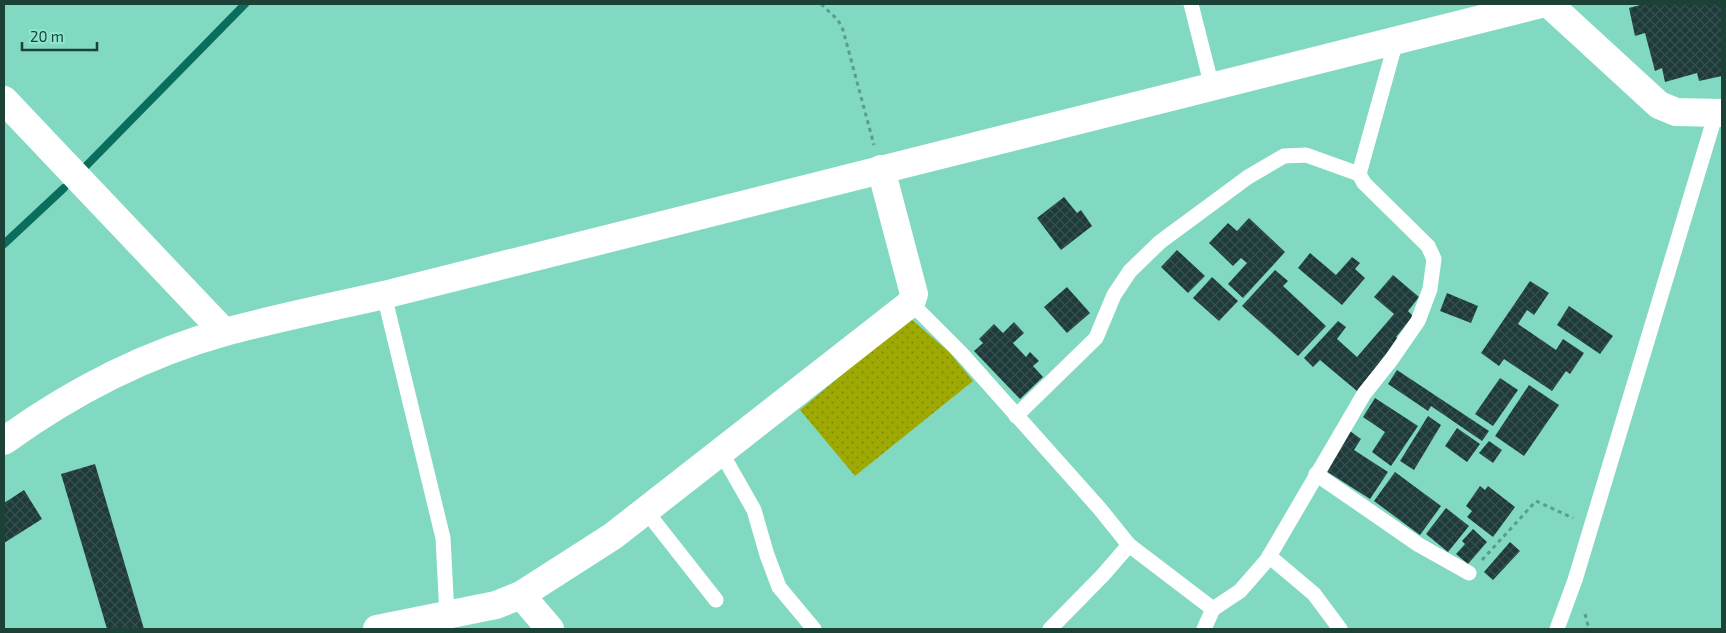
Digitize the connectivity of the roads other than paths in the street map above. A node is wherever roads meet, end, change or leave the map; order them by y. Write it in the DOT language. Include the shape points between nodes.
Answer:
graph roads {
  1 [pos="1191,4"];
  2 [pos="1542,4"];
  3 [pos="1549,4"];
  4 [pos="1396,40"];
  5 [pos="1212,86"];
  6 [pos="4,100"];
  7 [pos="1719,112"];
  8 [pos="881,169"];
  9 [pos="1360,174"];
  10 [pos="384,295"];
  11 [pos="910,303"];
  12 [pos="224,332"];
  13 [pos="1016,416"];
  14 [pos="4,441"];
  15 [pos="721,452"];
  16 [pos="1316,474"];
  17 [pos="646,511"];
  18 [pos="1129,545"];
  19 [pos="1269,556"];
  20 [pos="1470,574"];
  21 [pos="522,595"];
  22 [pos="716,600"];
  23 [pos="1213,609"];
  24 [pos="447,615"];
  25 [pos="384,628"];
  26 [pos="550,629"];
  27 [pos="814,629"];
  28 [pos="1050,629"];
  29 [pos="1204,629"];
  30 [pos="1340,629"];
  31 [pos="1557,629"];
  1 -- 5 [label="lane"];
  2 -- 4 [label="street"];
  3 -- 7 [label="street" via="1659,105 1676,112"];
  4 -- 5 [label="street"];
  4 -- 9 [label="lane"];
  5 -- 8 [label="street"];
  6 -- 12 [label="street"];
  7 -- 31 [label="lane"];
  8 -- 10 [label="street"];
  8 -- 11 [label="street" via="914,294"];
  9 -- 13 [label="lane" via="1298,154 1284,156 1241,182 1190,218 1130,271 1114,295 1096,338"];
  9 -- 16 [label="lane" via="1364,183 1428,246 1434,259 1430,289 1418,321 1364,394"];
  10 -- 12 [label="street"];
  10 -- 24 [label="lane" via="443,538"];
  11 -- 13 [label="lane" via="961,353"];
  11 -- 15 [label="street"];
  12 -- 14 [label="street" via="137,364 86,388 47,410"];
  13 -- 18 [label="lane"];
  15 -- 17 [label="street"];
  15 -- 27 [label="lane" via="754,510 779,587"];
  16 -- 19 [label="lane"];
  16 -- 20 [label="lane" via="1419,545"];
  17 -- 21 [label="street"];
  17 -- 22 [label="lane"];
  18 -- 23 [label="lane"];
  18 -- 28 [label="lane"];
  19 -- 23 [label="lane" via="1240,591"];
  19 -- 30 [label="lane" via="1314,594"];
  21 -- 24 [label="street" via="496,605"];
  21 -- 26 [label="street"];
  23 -- 29 [label="lane"];
  24 -- 25 [label="street"];
}
